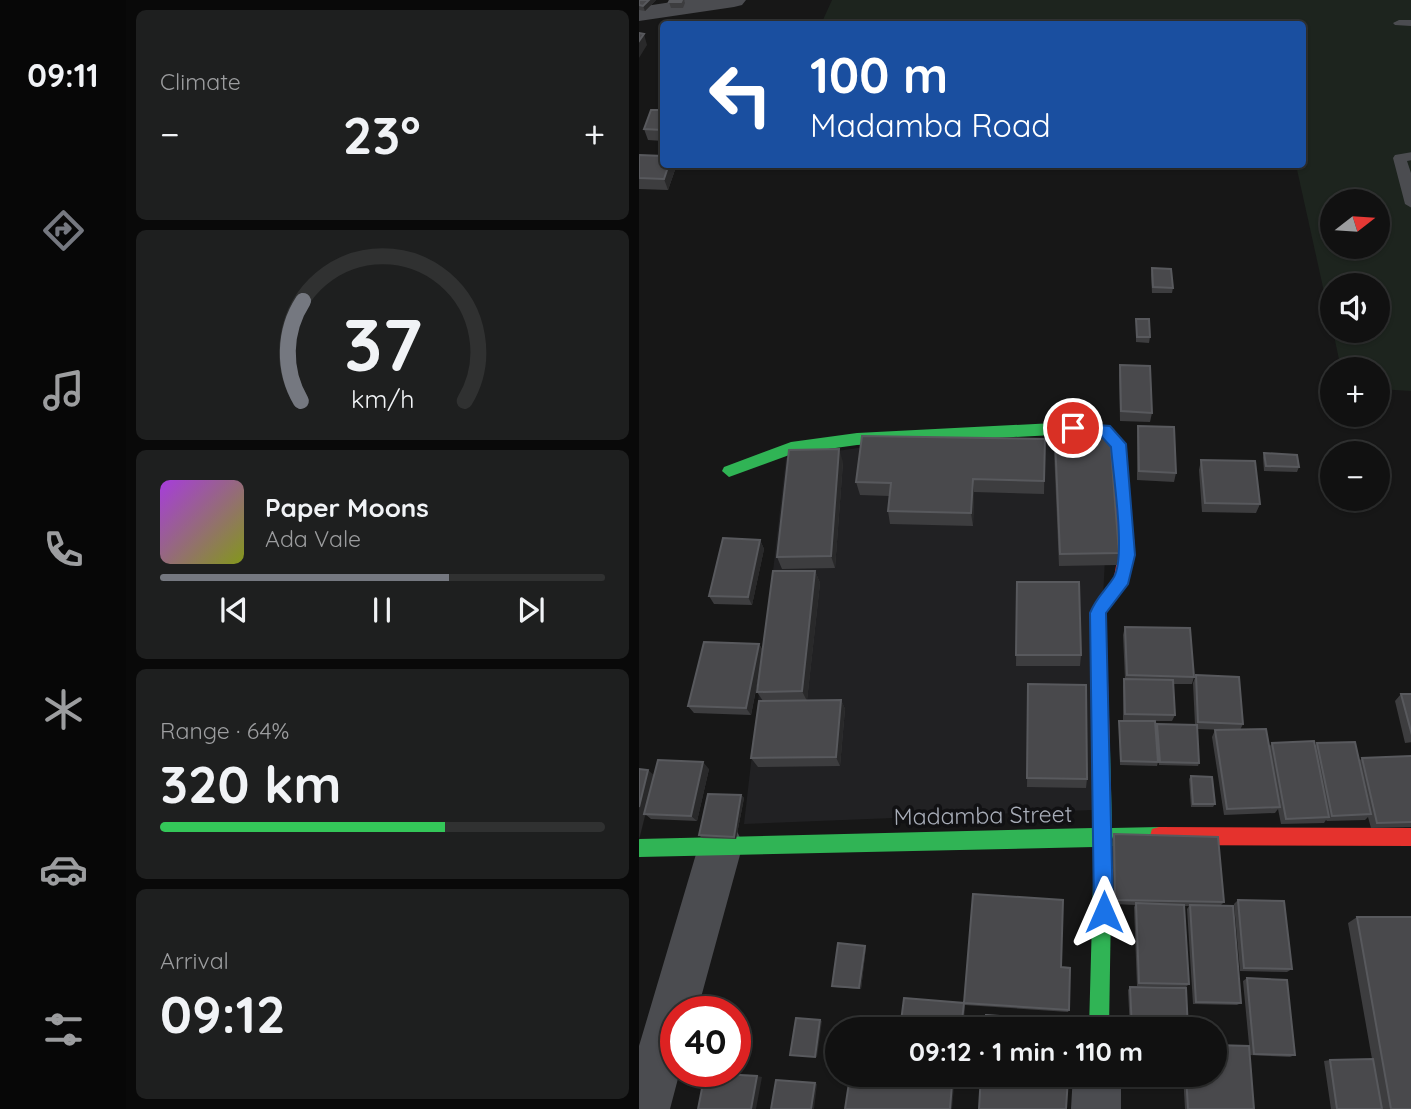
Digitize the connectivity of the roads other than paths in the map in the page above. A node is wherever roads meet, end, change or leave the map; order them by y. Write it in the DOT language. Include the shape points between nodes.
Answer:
graph roads {
  1 [pos="734,0"];
  2 [pos="639,14"];
  3 [pos="1411,156"];
  4 [pos="1411,204"];
  5 [pos="729,471"];
  6 [pos="1102,836"];
  7 [pos="1411,837"];
  8 [pos="721,844"];
  9 [pos="639,848"];
  10 [pos="1100,1017"];
  11 [pos="1097,1087"];
  12 [pos="645,1109"];
  13 [pos="1096,1109"];
  1 -- 2 [label="street"];
  3 -- 4 [label="lane" via="1400,159"];
  5 -- 6 [label="street" via="791,448 857,439 1105,430 1118,444 1127,555 1122,579 1098,613"];
  6 -- 7 [label="street, Madamba Street"];
  6 -- 8 [label="street, Madamba Street"];
  6 -- 10 [label="street" via="1105,889"];
  8 -- 9 [label="street, Madamba Street"];
  8 -- 12 [label="street"];
  11 -- 13 [label="street"];
}
